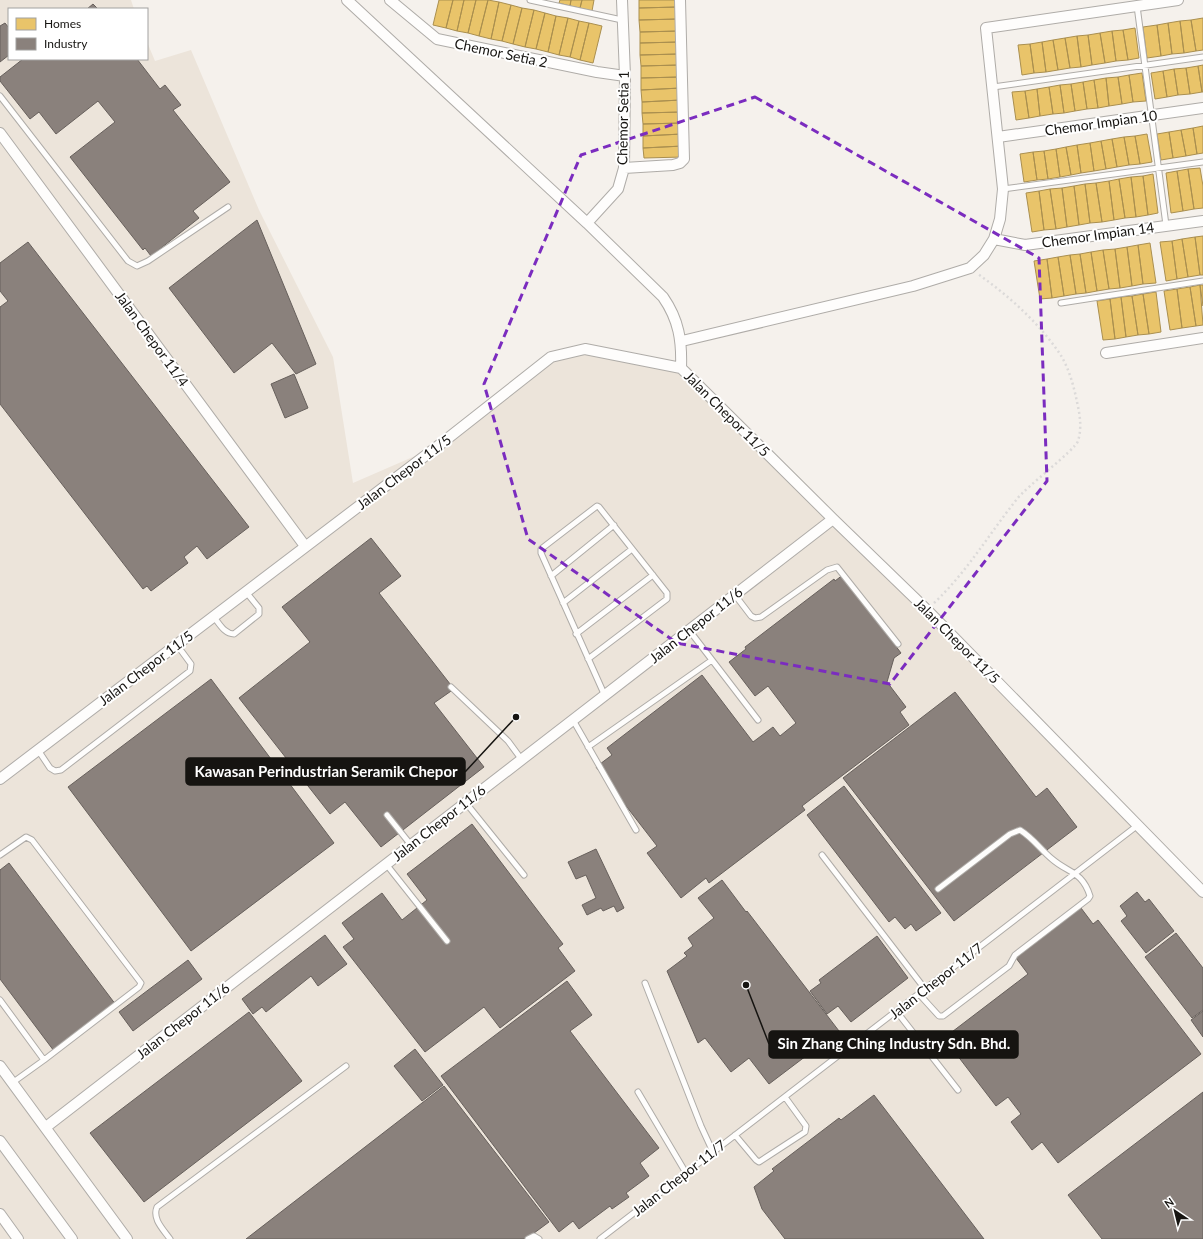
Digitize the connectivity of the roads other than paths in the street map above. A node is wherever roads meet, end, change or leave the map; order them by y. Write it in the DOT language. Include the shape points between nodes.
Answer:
graph roads {
  1 [pos="347,0"];
  2 [pos="390,0"];
  3 [pos="530,0"];
  4 [pos="622,0"];
  5 [pos="680,0"];
  6 [pos="1178,0"];
  7 [pos="1137,6"];
  8 [pos="622,20"];
  9 [pos="1203,57"];
  10 [pos="1145,66"];
  11 [pos="625,76"];
  12 [pos="993,87"];
  13 [pos="0,96"];
  14 [pos="1203,108"];
  15 [pos="1152,115"];
  16 [pos="0,133"];
  17 [pos="998,138"];
  18 [pos="1203,162"];
  19 [pos="624,168"];
  20 [pos="1158,168"];
  21 [pos="1003,189"];
  22 [pos="228,207"];
  23 [pos="1203,221"];
  24 [pos="587,223"];
  25 [pos="1166,225"];
  26 [pos="994,239"];
  27 [pos="1203,281"];
  28 [pos="1061,302"];
  29 [pos="1203,338"];
  30 [pos="682,341"];
  31 [pos="1106,353"];
  32 [pos="682,368"];
  33 [pos="833,519"];
  34 [pos="614,525"];
  35 [pos="305,546"];
  36 [pos="632,549"];
  37 [pos="653,574"];
  38 [pos="551,576"];
  39 [pos="246,592"];
  40 [pos="735,595"];
  41 [pos="564,603"];
  42 [pos="213,616"];
  43 [pos="689,630"];
  44 [pos="576,634"];
  45 [pos="176,644"];
  46 [pos="898,644"];
  47 [pos="588,659"];
  48 [pos="712,660"];
  49 [pos="451,687"];
  50 [pos="605,696"];
  51 [pos="573,720"];
  52 [pos="758,720"];
  53 [pos="588,747"];
  54 [pos="38,750"];
  55 [pos="522,760"];
  56 [pos="0,779"];
  57 [pos="466,803"];
  58 [pos="388,815"];
  59 [pos="1138,824"];
  60 [pos="636,830"];
  61 [pos="411,845"];
  62 [pos="0,855"];
  63 [pos="822,855"];
  64 [pos="386,864"];
  65 [pos="1076,873"];
  66 [pos="524,875"];
  67 [pos="938,889"];
  68 [pos="1203,892"];
  69 [pos="447,941"];
  70 [pos="645,983"];
  71 [pos="925,989"];
  72 [pos="919,994"];
  73 [pos="0,1000"];
  74 [pos="897,1012"];
  75 [pos="44,1060"];
  76 [pos="0,1066"];
  77 [pos="346,1066"];
  78 [pos="12,1083"];
  79 [pos="958,1090"];
  80 [pos="638,1092"];
  81 [pos="785,1097"];
  82 [pos="46,1127"];
  83 [pos="735,1135"];
  84 [pos="0,1141"];
  85 [pos="713,1152"];
  86 [pos="686,1172"];
  87 [pos="0,1214"];
  88 [pos="18,1239"];
  89 [pos="72,1239"];
  90 [pos="127,1239"];
  91 [pos="170,1239"];
  92 [pos="528,1239"];
  93 [pos="539,1239"];
  94 [pos="600,1239"];
  1 -- 24 [label="street"];
  2 -- 11 [label="street, Chemor Setia 2" via="437,39 589,71"];
  3 -- 8 [label="lane"];
  4 -- 8 [label="street, Chemor Setia 1"];
  5 -- 19 [label="street" via="684,159 673,165"];
  6 -- 7 [label="street"];
  7 -- 10 [label="lane"];
  7 -- 12 [label="street" via="986,28"];
  8 -- 11 [label="street, Chemor Setia 1"];
  9 -- 10 [label="lane"];
  10 -- 12 [label="lane"];
  10 -- 15 [label="lane"];
  11 -- 19 [label="street, Chemor Setia 1"];
  12 -- 17 [label="street"];
  13 -- 22 [label="lane" via="128,261 138,266"];
  14 -- 15 [label="street, Chemor Impian 10"];
  15 -- 17 [label="street, Chemor Impian 10"];
  15 -- 20 [label="lane"];
  16 -- 35 [label="street, Jalan Chepor 11/4"];
  17 -- 21 [label="street"];
  18 -- 20 [label="lane"];
  19 -- 24 [label="street, Chemor Setia 1" via="618,189"];
  20 -- 21 [label="lane"];
  20 -- 25 [label="lane"];
  21 -- 26 [label="street" via="1000,219"];
  23 -- 25 [label="street, Chemor Impian 14"];
  24 -- 30 [label="street" via="663,297 670,307"];
  25 -- 26 [label="street, Chemor Impian 14" via="1025,245"];
  26 -- 30 [label="street" via="984,255 970,268 913,286"];
  27 -- 28 [label="lane"];
  29 -- 31 [label="street"];
  30 -- 32 [label="street"];
  32 -- 33 [label="street, Jalan Chepor 11/5"];
  32 -- 35 [label="street, Jalan Chepor 11/5" via="585,349 551,357"];
  33 -- 40 [label="street, Jalan Chepor 11/6"];
  33 -- 59 [label="street, Jalan Chepor 11/5" via="927,610"];
  34 -- 36 [label="lane"];
  34 -- 38 [label="lane"];
  34 -- 38 [label="lane" via="597,506 541,549"];
  35 -- 39 [label="street, Jalan Chepor 11/5"];
  36 -- 37 [label="lane"];
  36 -- 41 [label="lane"];
  37 -- 44 [label="lane"];
  37 -- 47 [label="lane" via="667,593 667,599"];
  38 -- 41 [label="lane"];
  39 -- 42 [label="street, Jalan Chepor 11/5"];
  39 -- 42 [label="lane" via="259,608 259,614 234,634 225,631"];
  40 -- 43 [label="street, Jalan Chepor 11/6"];
  40 -- 46 [label="lane" via="755,618 827,570 837,567"];
  41 -- 44 [label="lane"];
  42 -- 45 [label="street, Jalan Chepor 11/5"];
  43 -- 48 [label="lane"];
  43 -- 50 [label="street, Jalan Chepor 11/6"];
  44 -- 47 [label="lane"];
  45 -- 54 [label="street, Jalan Chepor 11/5"];
  45 -- 54 [label="lane" via="190,664 190,671 61,770 55,771 50,768"];
  47 -- 50 [label="lane"];
  48 -- 52 [label="lane"];
  48 -- 53 [label="lane"];
  49 -- 55 [label="lane" via="508,741"];
  50 -- 51 [label="street, Jalan Chepor 11/6"];
  51 -- 53 [label="lane"];
  51 -- 55 [label="street, Jalan Chepor 11/6"];
  53 -- 60 [label="lane"];
  54 -- 56 [label="street, Jalan Chepor 11/5"];
  55 -- 57 [label="street, Jalan Chepor 11/6"];
  57 -- 61 [label="street, Jalan Chepor 11/6"];
  57 -- 66 [label="lane"];
  58 -- 61 [label="lane"];
  59 -- 65 [label="lane, Jalan Chepor 11/7"];
  59 -- 68 [label="street, Jalan Chepor 11/5"];
  61 -- 64 [label="street, Jalan Chepor 11/6"];
  62 -- 75 [label="lane" via="26,837 32,840 141,982 140,987"];
  63 -- 71 [label="lane"];
  64 -- 69 [label="lane"];
  64 -- 82 [label="street, Jalan Chepor 11/6"];
  65 -- 67 [label="lane" via="1054,861 1020,830 1010,834"];
  65 -- 71 [label="lane, Jalan Chepor 11/7"];
  65 -- 72 [label="lane" via="1088,889 1088,899 1015,955 1009,966 943,1016 938,1016"];
  70 -- 85 [label="lane"];
  71 -- 72 [label="lane, Jalan Chepor 11/7"];
  72 -- 74 [label="lane, Jalan Chepor 11/7"];
  73 -- 75 [label="lane"];
  74 -- 79 [label="lane"];
  74 -- 81 [label="lane, Jalan Chepor 11/7"];
  75 -- 78 [label="lane"];
  76 -- 78 [label="street"];
  77 -- 91 [label="lane" via="157,1207 156,1219"];
  78 -- 82 [label="street"];
  80 -- 86 [label="lane"];
  81 -- 83 [label="lane, Jalan Chepor 11/7"];
  81 -- 83 [label="lane" via="806,1126 805,1132 759,1162"];
  82 -- 90 [label="street"];
  83 -- 85 [label="lane, Jalan Chepor 11/7"];
  84 -- 89 [label="street"];
  85 -- 86 [label="lane, Jalan Chepor 11/7"];
  86 -- 94 [label="lane, Jalan Chepor 11/7"];
  87 -- 88 [label="street"];
  92 -- 93 [label="lane" via="534,1236"];
}
